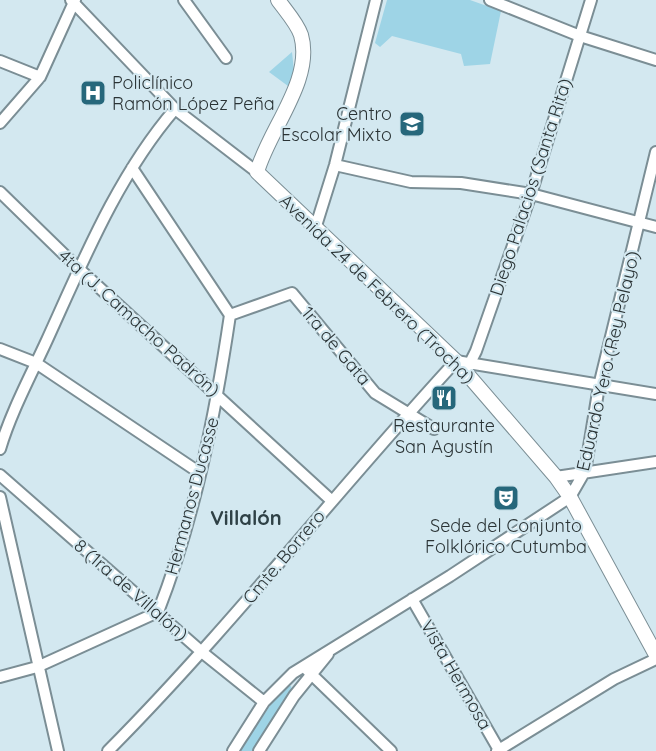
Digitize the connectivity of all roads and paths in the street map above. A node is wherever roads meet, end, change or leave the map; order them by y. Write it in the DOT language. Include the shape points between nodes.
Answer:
graph roads {
  1 [pos="184,0"];
  2 [pos="278,0"];
  3 [pos="376,0"];
  4 [pos="490,0"];
  5 [pos="591,0"];
  6 [pos="73,1"];
  7 [pos="580,36"];
  8 [pos="226,58"];
  9 [pos="656,60"];
  10 [pos="0,62"];
  11 [pos="40,77"];
  12 [pos="175,109"];
  13 [pos="0,123"];
  14 [pos="656,152"];
  15 [pos="334,165"];
  16 [pos="132,168"];
  17 [pos="257,172"];
  18 [pos="0,192"];
  19 [pos="531,194"];
  20 [pos="639,223"];
  21 [pos="656,227"];
  22 [pos="315,229"];
  23 [pos="79,269"];
  24 [pos="230,315"];
  25 [pos="0,349"];
  26 [pos="456,361"];
  27 [pos="36,363"];
  28 [pos="468,368"];
  29 [pos="599,386"];
  30 [pos="656,394"];
  31 [pos="218,395"];
  32 [pos="406,414"];
  33 [pos="434,429"];
  34 [pos="0,449"];
  35 [pos="656,462"];
  36 [pos="585,471"];
  37 [pos="200,473"];
  38 [pos="0,475"];
  39 [pos="556,477"];
  40 [pos="0,497"];
  41 [pos="570,497"];
  42 [pos="332,501"];
  43 [pos="412,599"];
  44 [pos="158,612"];
  45 [pos="339,643"];
  46 [pos="203,653"];
  47 [pos="656,657"];
  48 [pos="37,667"];
  49 [pos="302,667"];
  50 [pos="312,672"];
  51 [pos="0,677"];
  52 [pos="264,702"];
  53 [pos="263,749"];
  54 [pos="499,750"];
  55 [pos="58,751"];
  56 [pos="108,751"];
  57 [pos="233,751"];
  58 [pos="391,751"];
  1 -- 8 [label="street"];
  2 -- 17 [label="main road" via="300,33 304,53 301,74"];
  3 -- 15 [label="street"];
  4 -- 7 [label="street"];
  5 -- 7 [label="street, Diego Palacios (Santa Rita)"];
  6 -- 11 [label="street"];
  6 -- 12 [label="street"];
  7 -- 9 [label="street"];
  7 -- 19 [label="street, Diego Palacios (Santa Rita)"];
  10 -- 11 [label="street"];
  11 -- 13 [label="street"];
  12 -- 16 [label="street" via="153,134"];
  12 -- 17 [label="street"];
  14 -- 20 [label="street, Eduardo Yero (Rey Pelayo)"];
  15 -- 19 [label="street" via="411,182 461,183"];
  15 -- 22 [label="street"];
  16 -- 23 [label="street"];
  16 -- 24 [label="street"];
  17 -- 22 [label="main road, Avenida 24 de Febrero (Trocha)"];
  18 -- 23 [label="street, 4ta (J. Camacho Padrón)"];
  19 -- 20 [label="street"];
  19 -- 28 [label="street, Diego Palacios (Santa Rita)"];
  20 -- 21 [label="street"];
  20 -- 29 [label="street, Eduardo Yero (Rey Pelayo)"];
  22 -- 26 [label="main road, Avenida 24 de Febrero (Trocha)"];
  23 -- 27 [label="street"];
  23 -- 31 [label="street, 4ta (J. Camacho Padrón)"];
  24 -- 31 [label="street, Hermanos Ducasse"];
  24 -- 32 [label="street, 1ra de Gata" via="292,293 375,393"];
  25 -- 27 [label="street"];
  26 -- 28 [label="main road, Avenida 24 de Febrero (Trocha)"];
  26 -- 32 [label="street, Cmte. Borrero"];
  27 -- 34 [label="street"];
  27 -- 37 [label="street"];
  28 -- 29 [label="street"];
  28 -- 39 [label="main road, Avenida 24 de Febrero (Trocha)"];
  29 -- 30 [label="street"];
  29 -- 36 [label="street, Eduardo Yero (Rey Pelayo)"];
  31 -- 37 [label="street, Hermanos Ducasse"];
  31 -- 42 [label="street, 4ta (J. Camacho Padrón)"];
  32 -- 33 [label="street, 1ra de Gata"];
  32 -- 42 [label="street, Cmte. Borrero"];
  35 -- 36 [label="street"];
  36 -- 39 [label="street"];
  36 -- 41 [label="street, Eduardo Yero (Rey Pelayo)"];
  37 -- 44 [label="street, Hermanos Ducasse" via="179,558"];
  38 -- 44 [label="street, 8 (1ra de Villalón)"];
  39 -- 41 [label="main road, Avenida 24 de Febrero (Trocha)"];
  40 -- 48 [label="street"];
  41 -- 43 [label="street"];
  41 -- 47 [label="main road, Avenida 24 de Febrero (Trocha)"];
  42 -- 46 [label="street, Cmte. Borrero"];
  43 -- 45 [label="street"];
  43 -- 54 [label="street, Vista Hermosa"];
  44 -- 46 [label="street, 8 (1ra de Villalón)"];
  44 -- 48 [label="street"];
  45 -- 49 [label="street"];
  45 -- 50 [label="street"];
  46 -- 52 [label="street, 8 (1ra de Villalón)"];
  46 -- 56 [label="street, Cmte. Borrero"];
  47 -- 54 [label="street"];
  48 -- 51 [label="street"];
  48 -- 55 [label="street"];
  49 -- 50 [label="street"];
  49 -- 52 [label="street"];
  50 -- 53 [label="street"];
  50 -- 58 [label="street"];
  52 -- 57 [label="street"];
}
